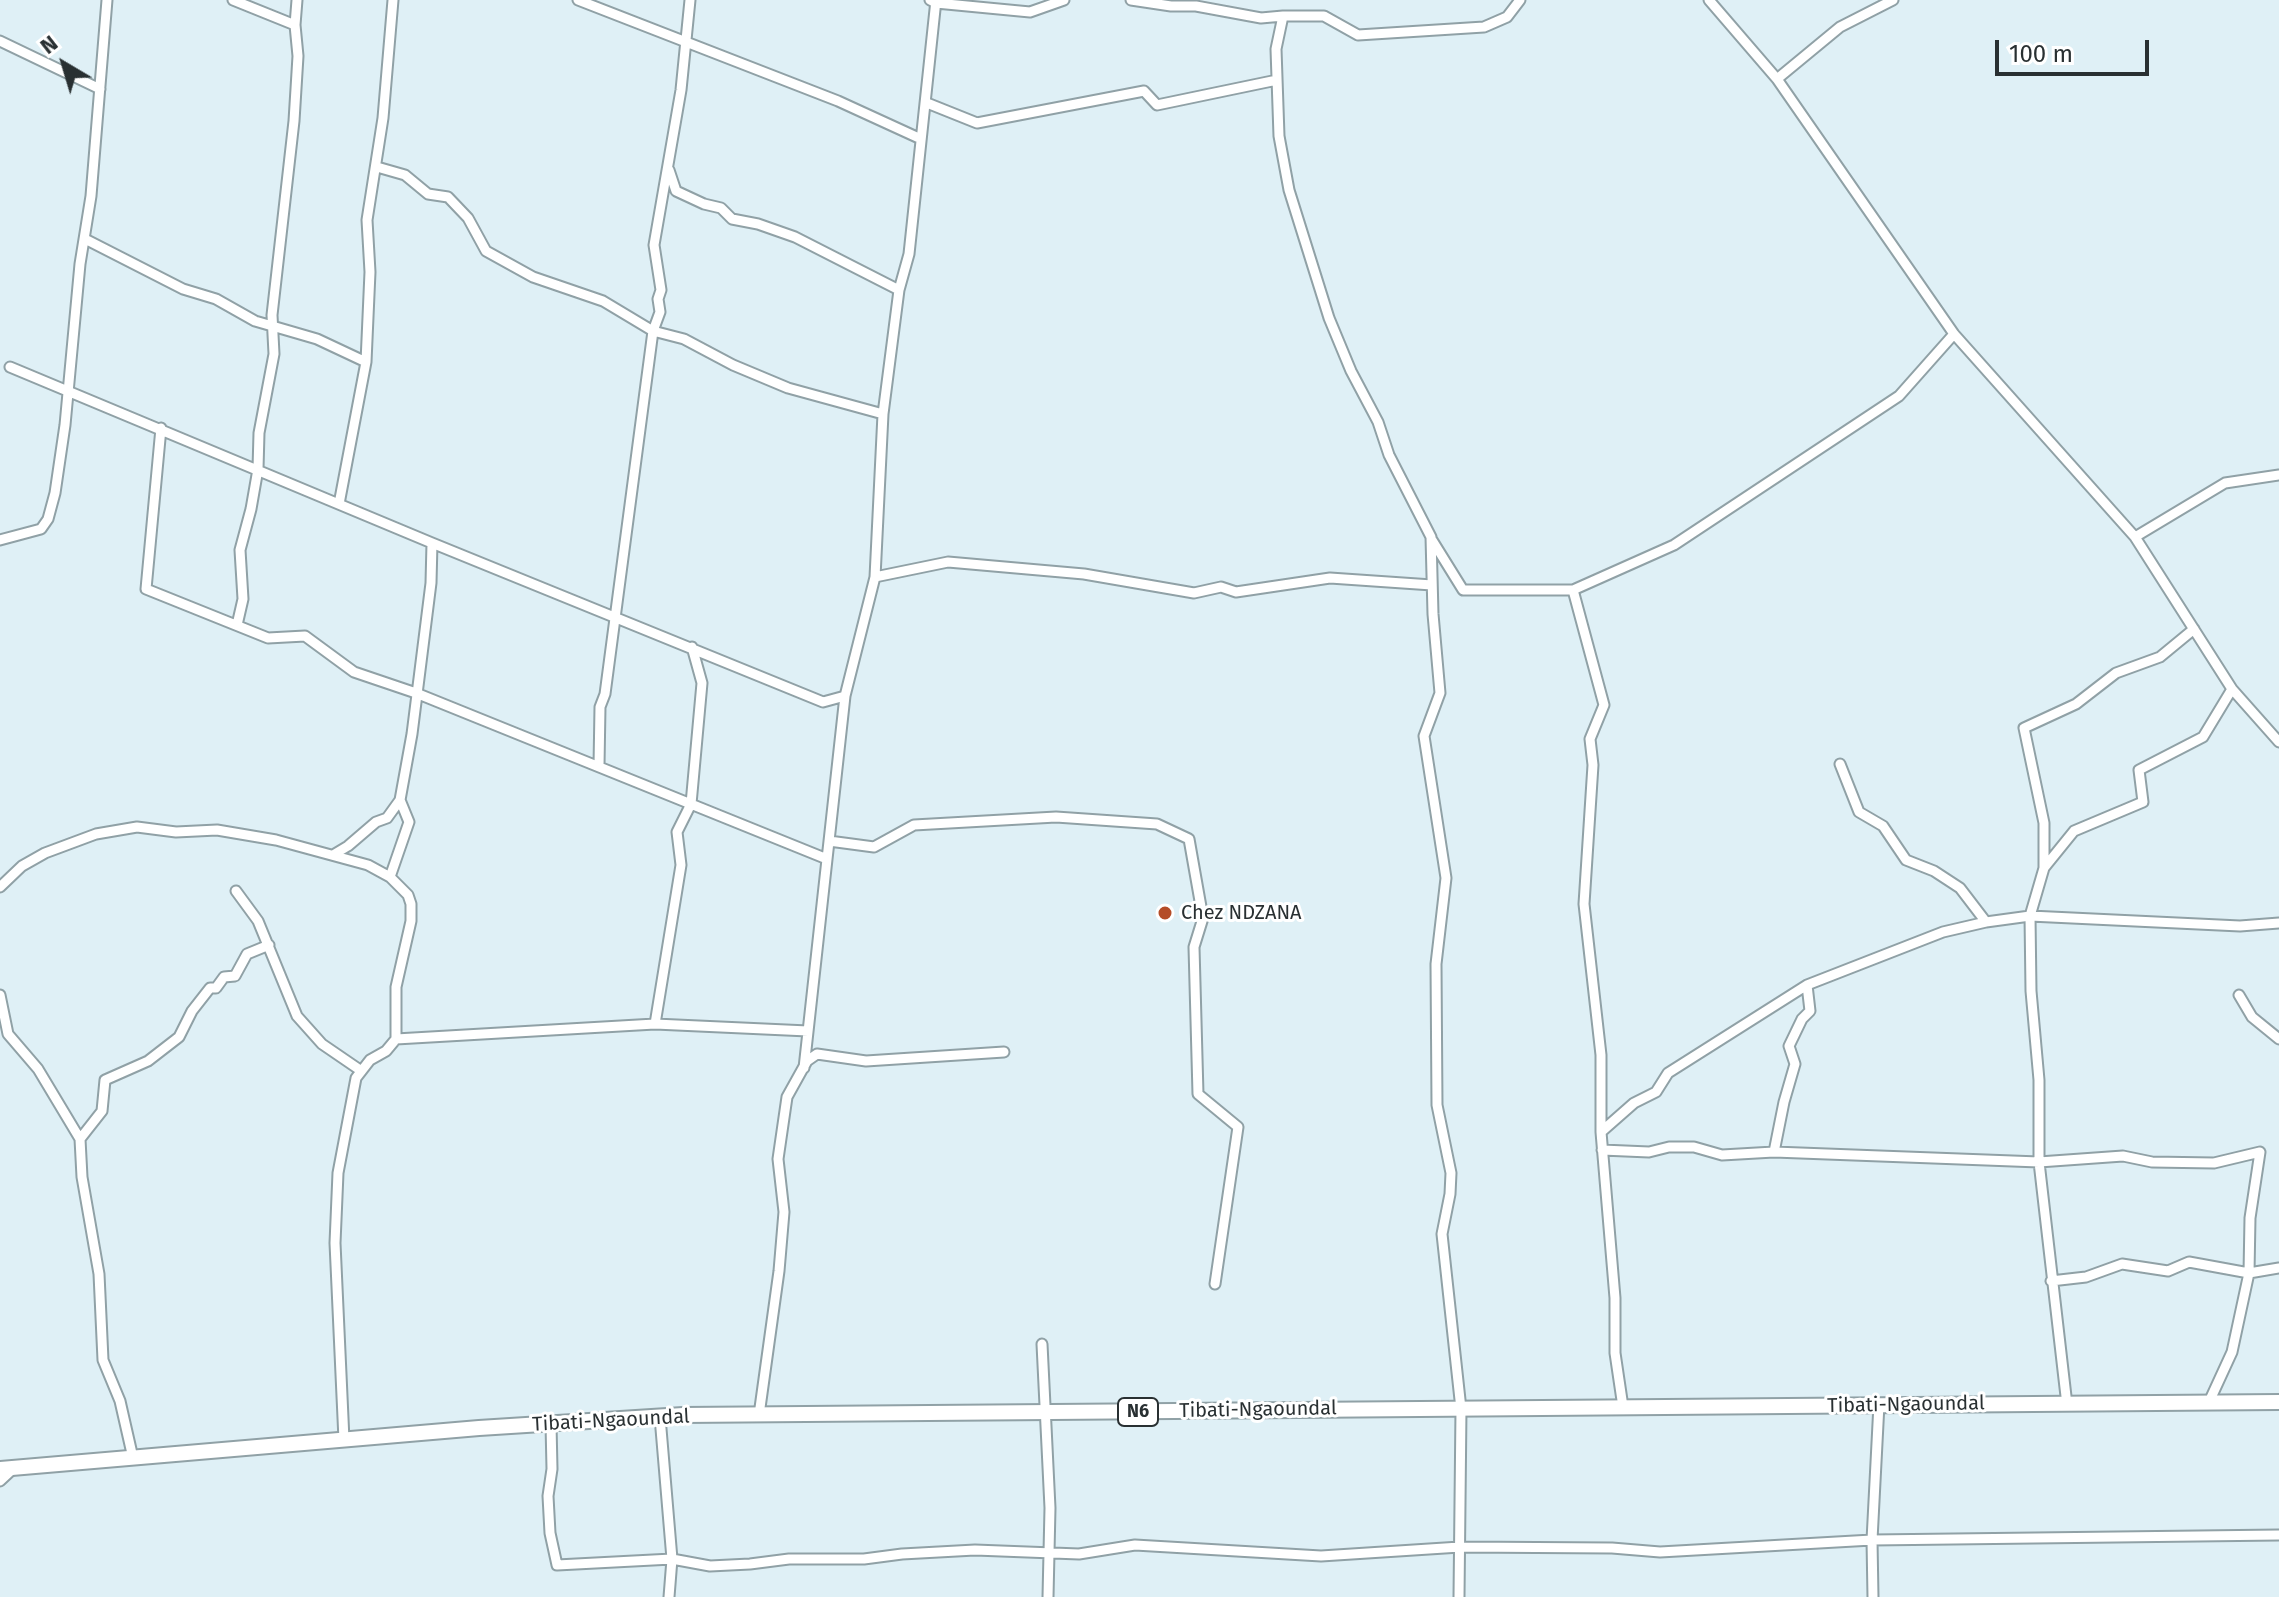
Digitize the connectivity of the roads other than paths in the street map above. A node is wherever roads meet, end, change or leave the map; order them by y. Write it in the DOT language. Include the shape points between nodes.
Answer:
graph roads {
  1 [pos="107,0"];
  2 [pos="233,0"];
  3 [pos="297,0"];
  4 [pos="393,0"];
  5 [pos="578,0"];
  6 [pos="690,0"];
  7 [pos="1064,0"];
  8 [pos="1131,0"];
  9 [pos="1520,0"];
  10 [pos="1709,0"];
  11 [pos="1893,0"];
  12 [pos="934,1"];
  13 [pos="1283,16"];
  14 [pos="295,25"];
  15 [pos="0,41"];
  16 [pos="684,42"];
  17 [pos="1777,79"];
  18 [pos="1277,80"];
  19 [pos="100,89"];
  20 [pos="927,103"];
  21 [pos="921,139"];
  22 [pos="377,167"];
  23 [pos="668,168"];
  24 [pos="85,239"];
  25 [pos="899,290"];
  26 [pos="273,325"];
  27 [pos="653,331"];
  28 [pos="1954,334"];
  29 [pos="366,362"];
  30 [pos="10,367"];
  31 [pos="67,391"];
  32 [pos="883,414"];
  33 [pos="161,428"];
  34 [pos="258,469"];
  35 [pos="2279,475"];
  36 [pos="339,504"];
  37 [pos="1431,537"];
  38 [pos="2135,537"];
  39 [pos="0,540"];
  40 [pos="432,543"];
  41 [pos="875,577"];
  42 [pos="1432,585"];
  43 [pos="1573,590"];
  44 [pos="616,617"];
  45 [pos="237,625"];
  46 [pos="2194,629"];
  47 [pos="692,647"];
  48 [pos="2232,689"];
  49 [pos="416,693"];
  50 [pos="845,696"];
  51 [pos="2279,742"];
  52 [pos="1840,764"];
  53 [pos="599,766"];
  54 [pos="400,800"];
  55 [pos="691,804"];
  56 [pos="829,841"];
  57 [pos="333,855"];
  58 [pos="827,859"];
  59 [pos="2044,868"];
  60 [pos="390,877"];
  61 [pos="0,887"];
  62 [pos="236,891"];
  63 [pos="2030,916"];
  64 [pos="1986,922"];
  65 [pos="2279,923"];
  66 [pos="269,945"];
  67 [pos="1807,985"];
  68 [pos="0,995"];
  69 [pos="2239,995"];
  70 [pos="655,1024"];
  71 [pos="808,1031"];
  72 [pos="396,1039"];
  73 [pos="2279,1039"];
  74 [pos="1004,1052"];
  75 [pos="804,1068"];
  76 [pos="360,1070"];
  77 [pos="1601,1132"];
  78 [pos="80,1139"];
  79 [pos="1602,1150"];
  80 [pos="1774,1152"];
  81 [pos="2039,1162"];
  82 [pos="2279,1268"];
  83 [pos="2249,1273"];
  84 [pos="2051,1281"];
  85 [pos="1215,1284"];
  86 [pos="1042,1344"];
  87 [pos="2209,1402"];
  88 [pos="2279,1402"];
  89 [pos="1879,1404"];
  90 [pos="2067,1405"];
  91 [pos="1623,1407"];
  92 [pos="1461,1409"];
  93 [pos="1045,1412"];
  94 [pos="759,1415"];
  95 [pos="660,1417"];
  96 [pos="551,1424"];
  97 [pos="344,1440"];
  98 [pos="133,1458"];
  99 [pos="7,1469"];
  100 [pos="0,1481"];
  101 [pos="2279,1535"];
  102 [pos="1872,1540"];
  103 [pos="1460,1547"];
  104 [pos="1050,1553"];
  105 [pos="672,1559"];
  106 [pos="669,1597"];
  107 [pos="1048,1597"];
  108 [pos="1459,1597"];
  109 [pos="1873,1597"];
  1 -- 19 [label="street"];
  2 -- 14 [label="street"];
  3 -- 14 [label="street"];
  4 -- 22 [label="street"];
  5 -- 16 [label="street"];
  6 -- 16 [label="street"];
  7 -- 12 [label="street" via="1030,12"];
  8 -- 13 [label="street" via="1261,18"];
  9 -- 13 [label="street" via="1507,17 1484,27 1358,35 1324,16"];
  10 -- 17 [label="street"];
  11 -- 17 [label="street" via="1840,27"];
  12 -- 20 [label="street"];
  13 -- 18 [label="street"];
  14 -- 26 [label="street" via="294,121"];
  15 -- 19 [label="street"];
  16 -- 21 [label="street"];
  16 -- 23 [label="street"];
  17 -- 28 [label="street"];
  18 -- 20 [label="street" via="1157,105 1144,91 977,123"];
  18 -- 37 [label="street" via="1279,136 1289,190 1329,318"];
  19 -- 24 [label="street"];
  20 -- 21 [label="street"];
  21 -- 25 [label="street" via="909,254"];
  22 -- 27 [label="street" via="405,175 428,194 448,197 468,218 486,251 533,277 603,301"];
  22 -- 29 [label="street" via="367,220"];
  23 -- 25 [label="street" via="676,191 721,208 732,219 795,237"];
  23 -- 27 [label="street" via="654,245 661,290"];
  24 -- 26 [label="street" via="183,289"];
  24 -- 31 [label="street"];
  25 -- 32 [label="street"];
  26 -- 29 [label="street"];
  26 -- 34 [label="street"];
  27 -- 32 [label="street" via="684,339 788,388"];
  27 -- 44 [label="street"];
  28 -- 38 [label="street"];
  28 -- 43 [label="street" via="1899,396 1674,545"];
  29 -- 36 [label="street"];
  30 -- 31 [label="street"];
  31 -- 33 [label="street"];
  31 -- 39 [label="street" via="48,519 41,529"];
  32 -- 41 [label="street"];
  33 -- 34 [label="street"];
  33 -- 45 [label="street" via="146,589"];
  34 -- 36 [label="street"];
  34 -- 45 [label="street" via="240,550 243,599"];
  35 -- 38 [label="street" via="2225,483"];
  36 -- 40 [label="street"];
  37 -- 42 [label="street"];
  37 -- 43 [label="street" via="1463,590"];
  38 -- 46 [label="street"];
  40 -- 44 [label="street"];
  40 -- 49 [label="street"];
  41 -- 42 [label="street" via="948,562 1084,574 1194,593 1330,578"];
  41 -- 50 [label="street"];
  42 -- 92 [label="street" via="1440,693 1424,736 1446,878 1436,964 1437,1098 1451,1173 1442,1246"];
  43 -- 77 [label="street" via="1604,705 1590,739 1584,904 1601,1055"];
  44 -- 47 [label="street"];
  44 -- 53 [label="street" via="600,707"];
  45 -- 49 [label="street" via="268,638 305,636 354,672"];
  46 -- 48 [label="street"];
  46 -- 59 [label="street" via="2160,657 2116,673 2076,704 2024,728 2044,823"];
  47 -- 50 [label="street" via="823,702"];
  47 -- 55 [label="street" via="702,683"];
  48 -- 51 [label="street"];
  48 -- 59 [label="street" via="2203,737 2139,770 2143,802 2074,831"];
  49 -- 53 [label="street"];
  49 -- 54 [label="street"];
  50 -- 56 [label="street"];
  52 -- 64 [label="street" via="1859,812 1883,826 1906,860 1960,888"];
  53 -- 55 [label="street"];
  54 -- 57 [label="street" via="387,818"];
  54 -- 60 [label="street" via="409,822"];
  55 -- 58 [label="street"];
  55 -- 70 [label="street" via="677,832 681,865"];
  56 -- 58 [label="street"];
  56 -- 85 [label="street" via="874,847 914,825 1056,817 1157,824 1189,839 1203,918 1194,947 1198,1094 1238,1127"];
  57 -- 60 [label="street"];
  57 -- 61 [label="street" via="217,830 137,827 96,834 45,853"];
  58 -- 71 [label="street"];
  59 -- 63 [label="street"];
  60 -- 72 [label="street" via="411,904 396,987"];
  62 -- 66 [label="street"];
  63 -- 64 [label="street"];
  63 -- 65 [label="street" via="2240,926"];
  63 -- 81 [label="street"];
  64 -- 67 [label="street" via="1943,932"];
  66 -- 76 [label="street" via="297,1016 322,1044"];
  66 -- 78 [label="street" via="247,954 235,976 210,988 179,1037 148,1061 105,1080 102,1111"];
  67 -- 77 [label="street" via="1668,1073 1656,1092 1634,1103"];
  67 -- 80 [label="street" via="1810,1011 1789,1046 1795,1064"];
  68 -- 78 [label="street" via="11,1040 38,1069"];
  69 -- 73 [label="street" via="2252,1017"];
  70 -- 71 [label="street"];
  70 -- 72 [label="street"];
  71 -- 75 [label="street"];
  72 -- 76 [label="street"];
  74 -- 75 [label="street" via="866,1061 817,1054"];
  75 -- 94 [label="street" via="787,1097 778,1159 784,1212 781,1256"];
  76 -- 97 [label="street" via="352,1090 335,1203"];
  77 -- 79 [label="street"];
  78 -- 98 [label="street" via="99,1274 103,1360 120,1401"];
  79 -- 80 [label="street" via="1694,1147 1722,1155"];
  79 -- 91 [label="street"];
  80 -- 81 [label="street"];
  81 -- 83 [label="street" via="2123,1156 2214,1163 2260,1152"];
  81 -- 84 [label="street"];
  82 -- 83 [label="street"];
  83 -- 84 [label="street" via="2189,1262 2168,1271 2122,1264 2086,1277"];
  83 -- 87 [label="street" via="2232,1352"];
  84 -- 90 [label="street"];
  86 -- 93 [label="street"];
  87 -- 88 [label="highway, Tibati-Ngaoundal / N6"];
  87 -- 90 [label="highway, Tibati-Ngaoundal / N6"];
  89 -- 90 [label="highway, Tibati-Ngaoundal / N6"];
  89 -- 91 [label="highway, Tibati-Ngaoundal / N6"];
  89 -- 102 [label="street"];
  91 -- 92 [label="highway, Tibati-Ngaoundal / N6"];
  92 -- 93 [label="highway, Tibati-Ngaoundal / N6"];
  92 -- 103 [label="street"];
  93 -- 94 [label="highway, Tibati-Ngaoundal / N6"];
  93 -- 104 [label="street"];
  94 -- 95 [label="highway, Tibati-Ngaoundal / N6"];
  95 -- 96 [label="highway, Tibati-Ngaoundal / N6"];
  95 -- 105 [label="street"];
  96 -- 97 [label="highway, Tibati-Ngaoundal / N6"];
  96 -- 105 [label="street" via="548,1496 557,1565"];
  97 -- 98 [label="highway, Tibati-Ngaoundal / N6"];
  98 -- 99 [label="highway, Tibati-Ngaoundal / N6"];
  99 -- 100 [label="street"];
  101 -- 102 [label="street"];
  102 -- 103 [label="street" via="1660,1552"];
  102 -- 109 [label="street"];
  103 -- 104 [label="street" via="1332,1556 1143,1545"];
  103 -- 108 [label="street"];
  104 -- 105 [label="street" via="975,1550 727,1566"];
  104 -- 107 [label="street"];
  105 -- 106 [label="street"];
}
